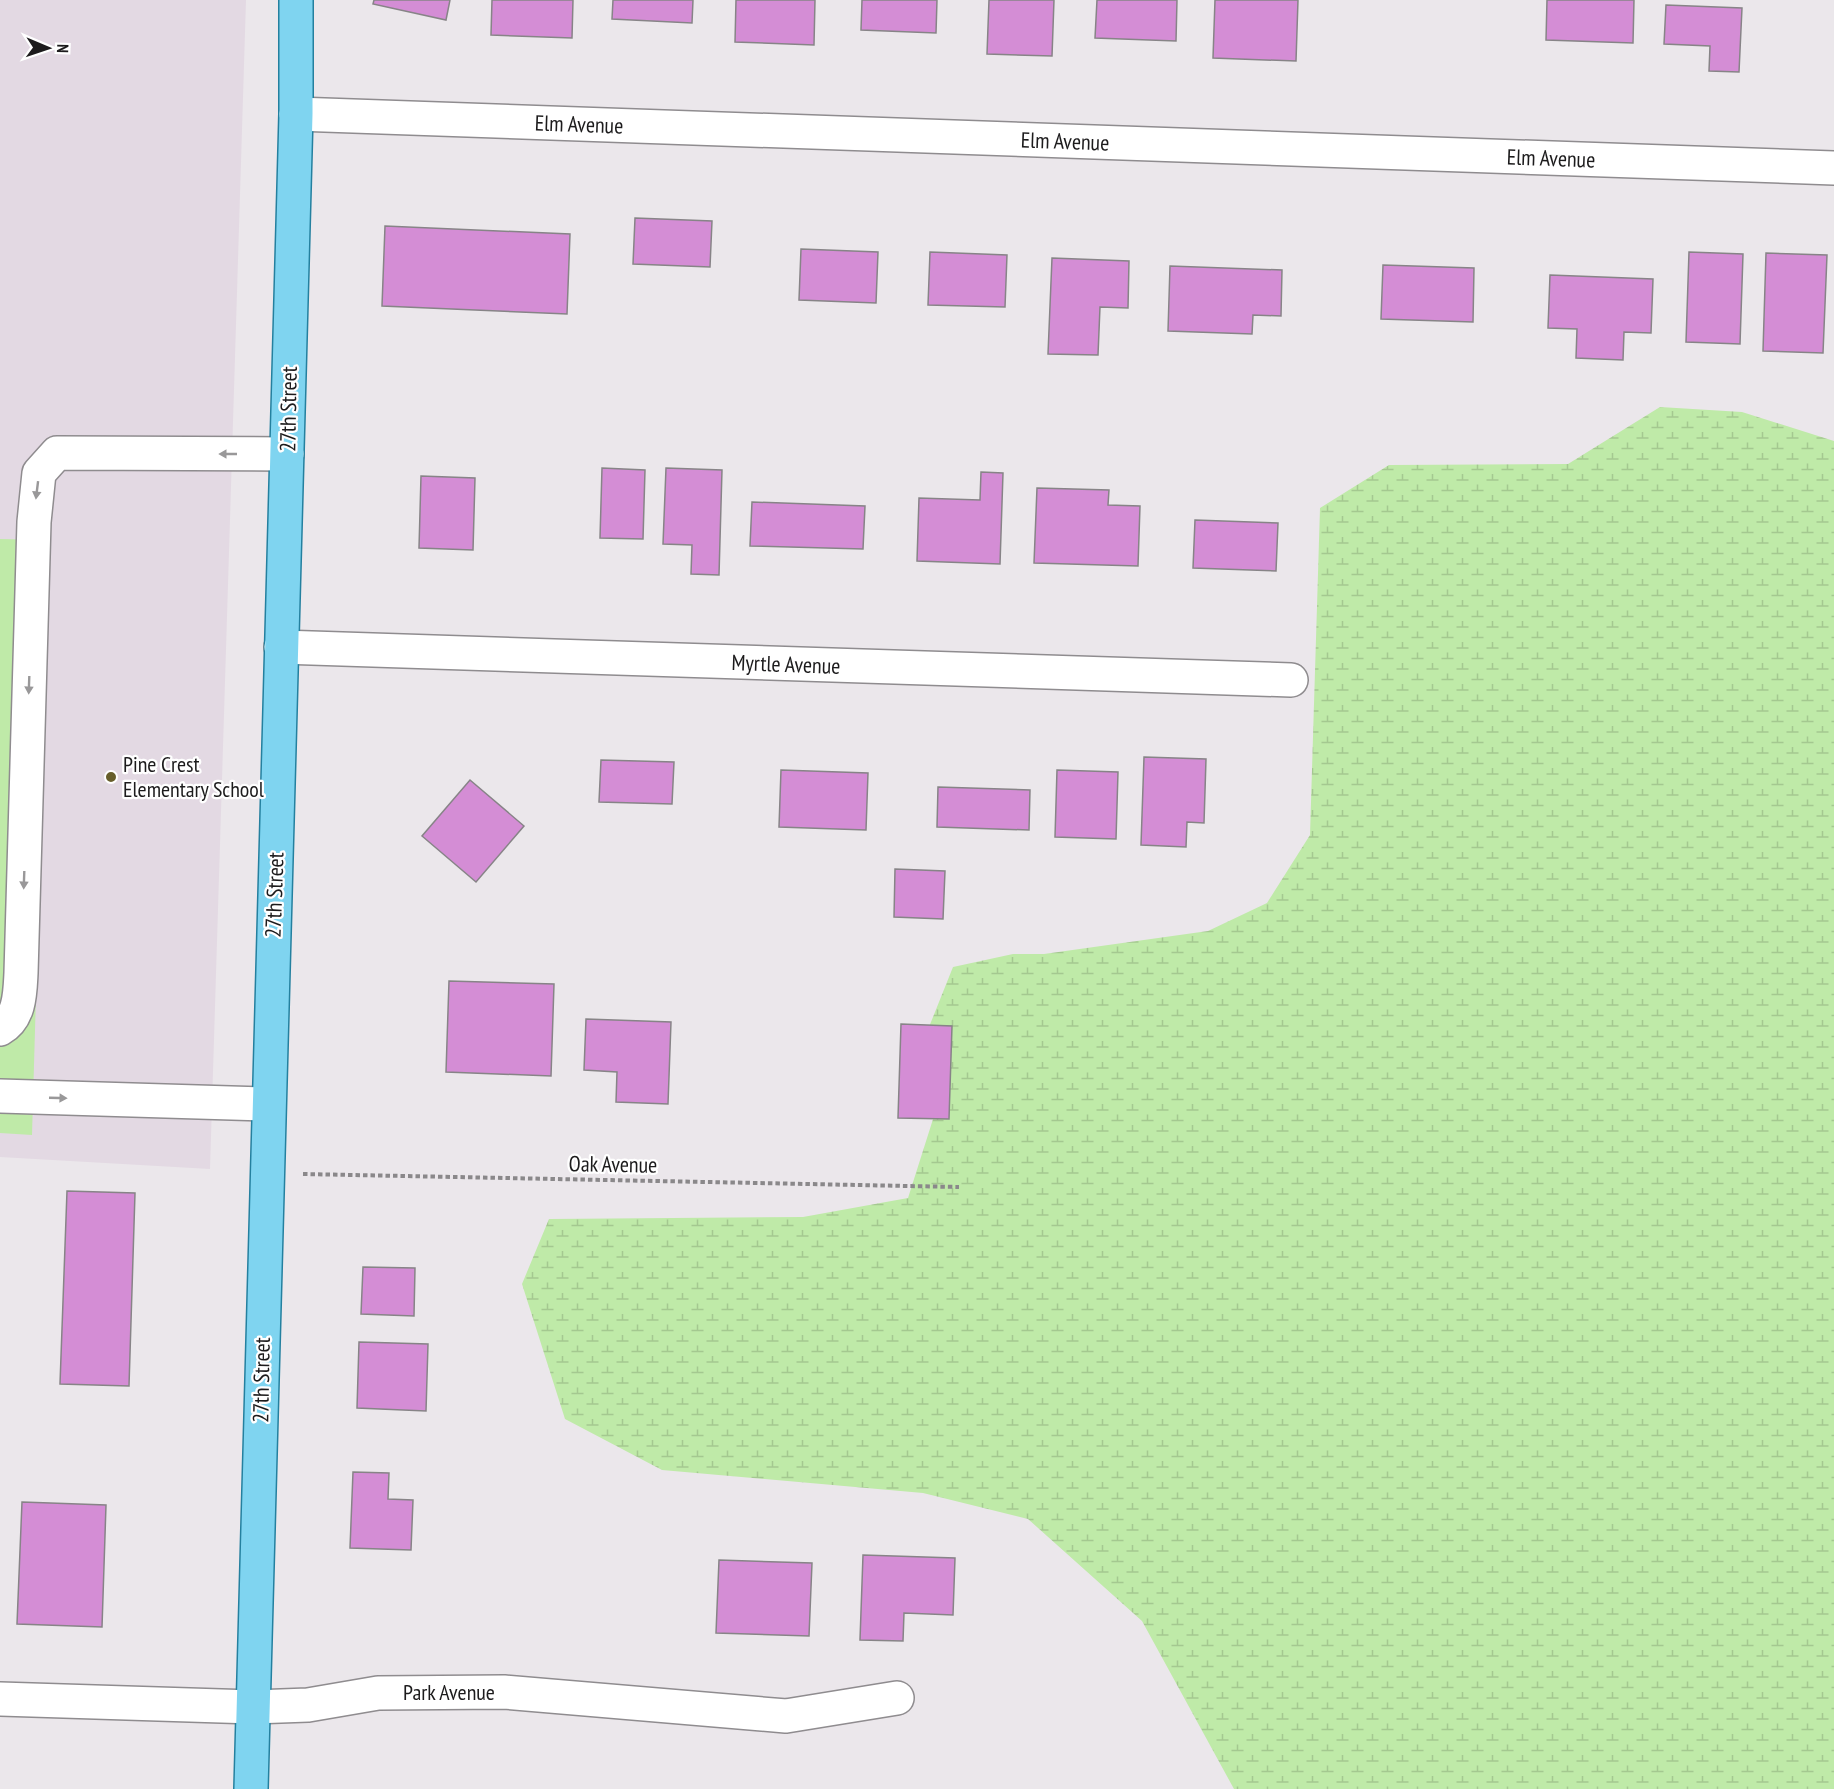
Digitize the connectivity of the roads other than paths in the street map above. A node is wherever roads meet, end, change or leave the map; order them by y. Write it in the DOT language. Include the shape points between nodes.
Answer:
graph roads {
  1 [pos="296,0"];
  2 [pos="296,114"];
  3 [pos="1834,168"];
  4 [pos="287,454"];
  5 [pos="281,647"];
  6 [pos="1292,680"];
  7 [pos="0,1029"];
  8 [pos="0,1096"];
  9 [pos="268,1104"];
  10 [pos="897,1698"];
  11 [pos="0,1700"];
  12 [pos="253,1707"];
  13 [pos="251,1789"];
  1 -- 2 [label="main road, 27th Street"];
  2 -- 3 [label="street, Elm Avenue"];
  2 -- 4 [label="main road, 27th Street"];
  4 -- 5 [label="main road, 27th Street"];
  4 -- 7 [label="street, one-way" via="57,453 39,473 34,515 21,973 18,1006"];
  5 -- 6 [label="street, Myrtle Avenue"];
  5 -- 9 [label="main road, 27th Street"];
  8 -- 9 [label="street, one-way"];
  9 -- 12 [label="main road, 27th Street"];
  10 -- 12 [label="street, Park Avenue" via="786,1716 504,1692 378,1693 308,1705"];
  11 -- 12 [label="street, Park Avenue"];
  12 -- 13 [label="main road, 27th Street"];
}
